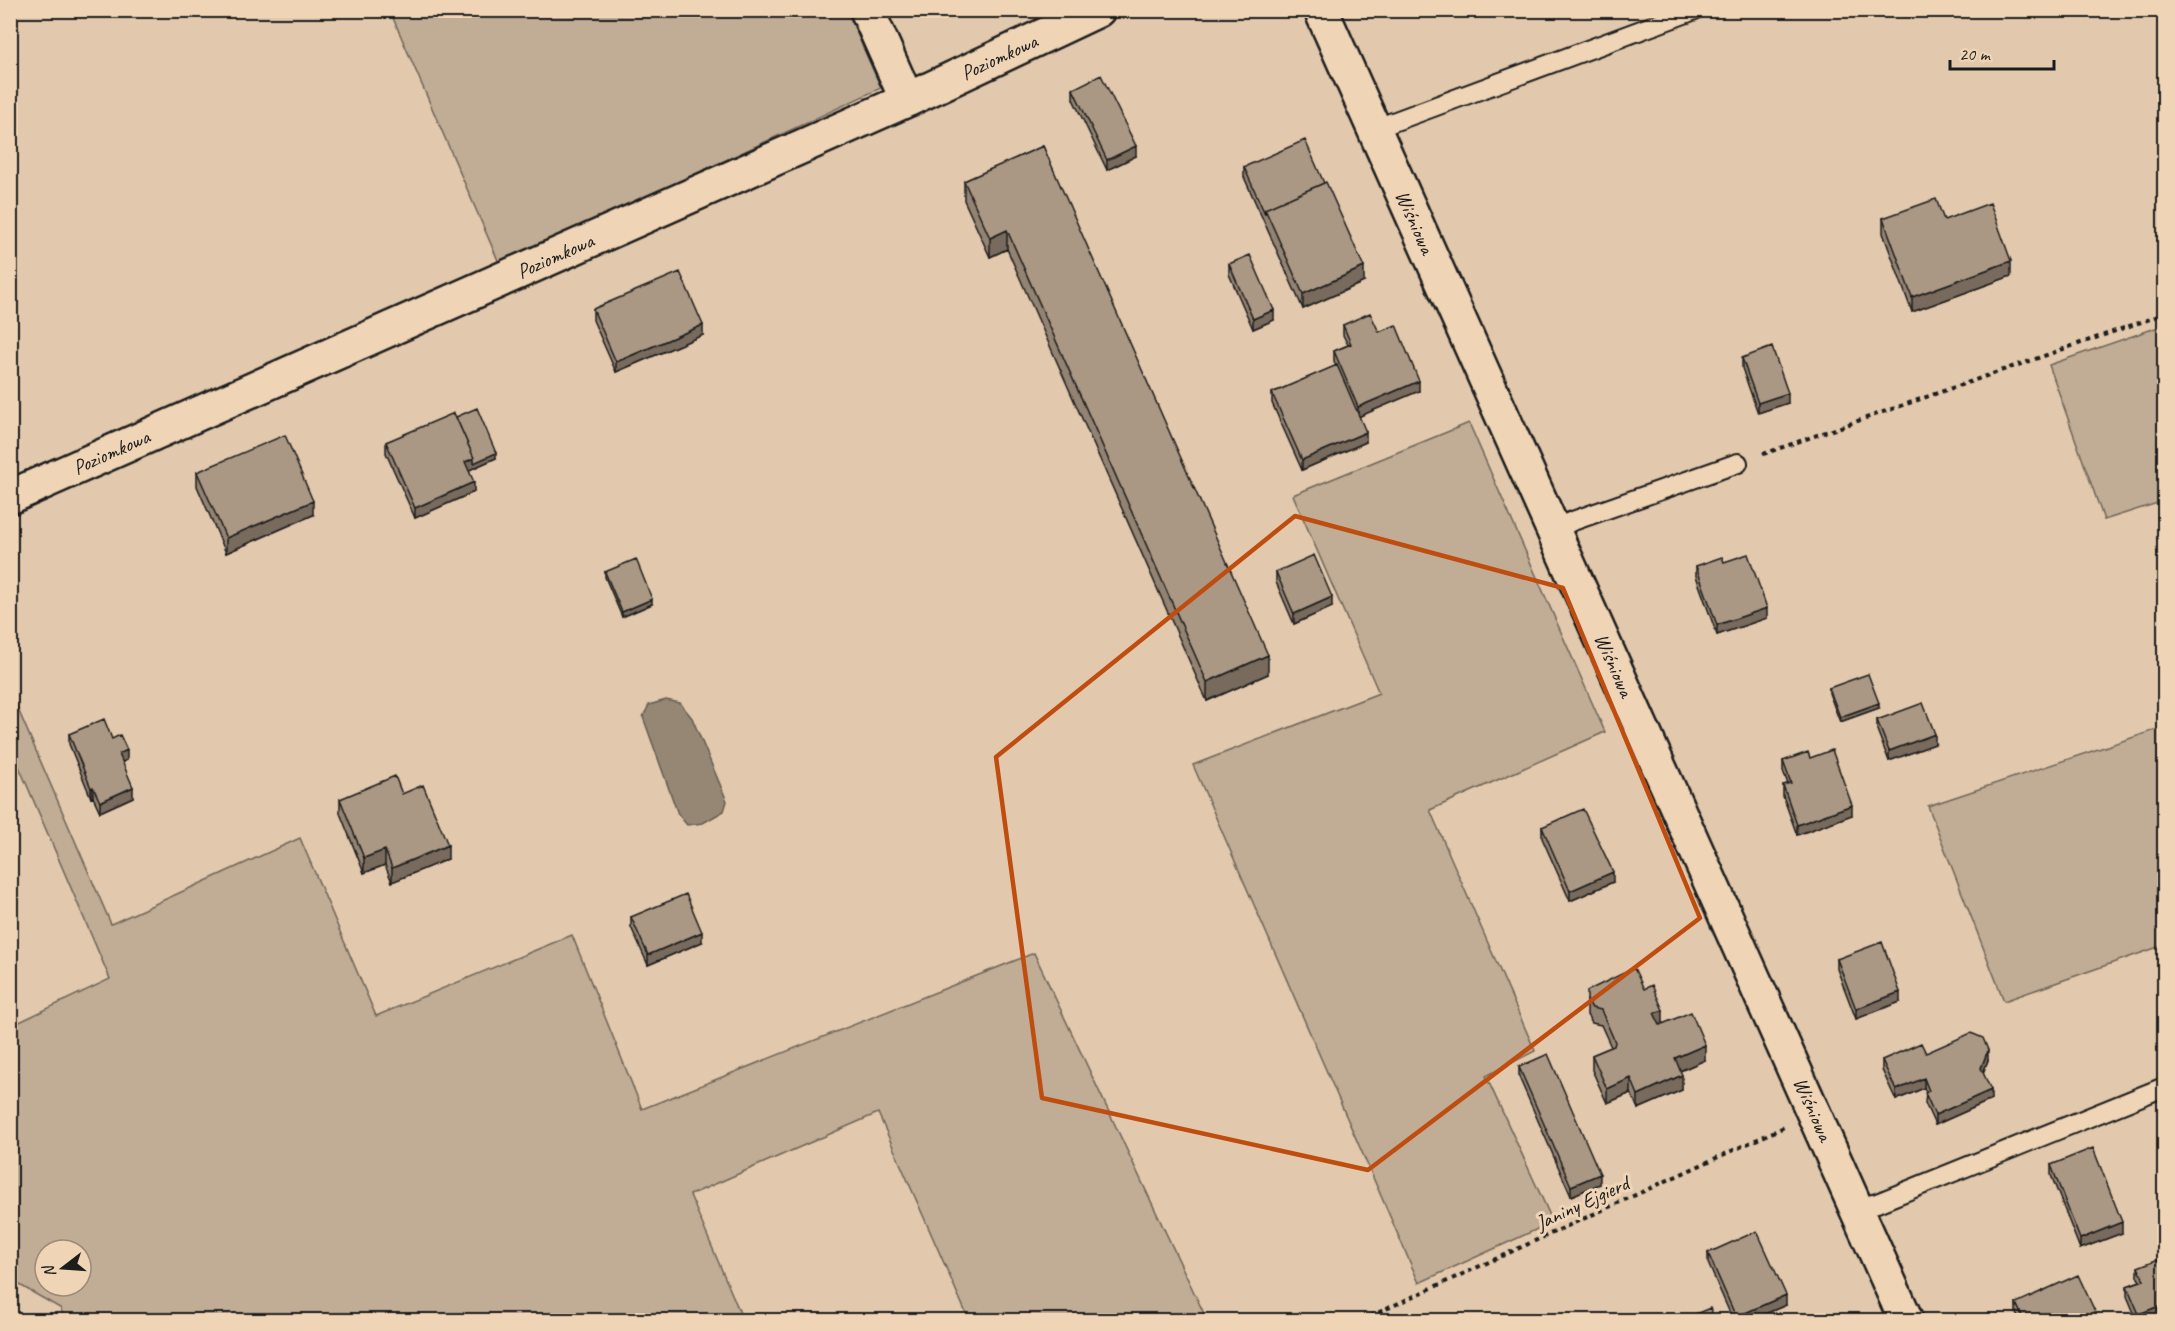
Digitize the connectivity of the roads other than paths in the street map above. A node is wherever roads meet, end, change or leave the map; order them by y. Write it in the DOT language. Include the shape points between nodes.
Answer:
graph roads {
  1 [pos="867,10"];
  2 [pos="1098,10"];
  3 [pos="1321,10"];
  4 [pos="1695,10"];
  5 [pos="907,100"];
  6 [pos="1374,129"];
  7 [pos="1737,463"];
  8 [pos="10,497"];
  9 [pos="1554,532"];
  10 [pos="2164,1087"];
  11 [pos="1857,1208"];
  12 [pos="1906,1320"];
  1 -- 5 [label="street"];
  2 -- 5 [label="street, Poziomkowa"];
  3 -- 6 [label="street, Wiśniowa"];
  4 -- 6 [label="lane"];
  5 -- 8 [label="street, Poziomkowa"];
  6 -- 9 [label="street, Wiśniowa"];
  7 -- 9 [label="lane" via="1570,522"];
  9 -- 11 [label="street, Wiśniowa"];
  10 -- 11 [label="lane"];
  11 -- 12 [label="street, Wiśniowa"];
}
